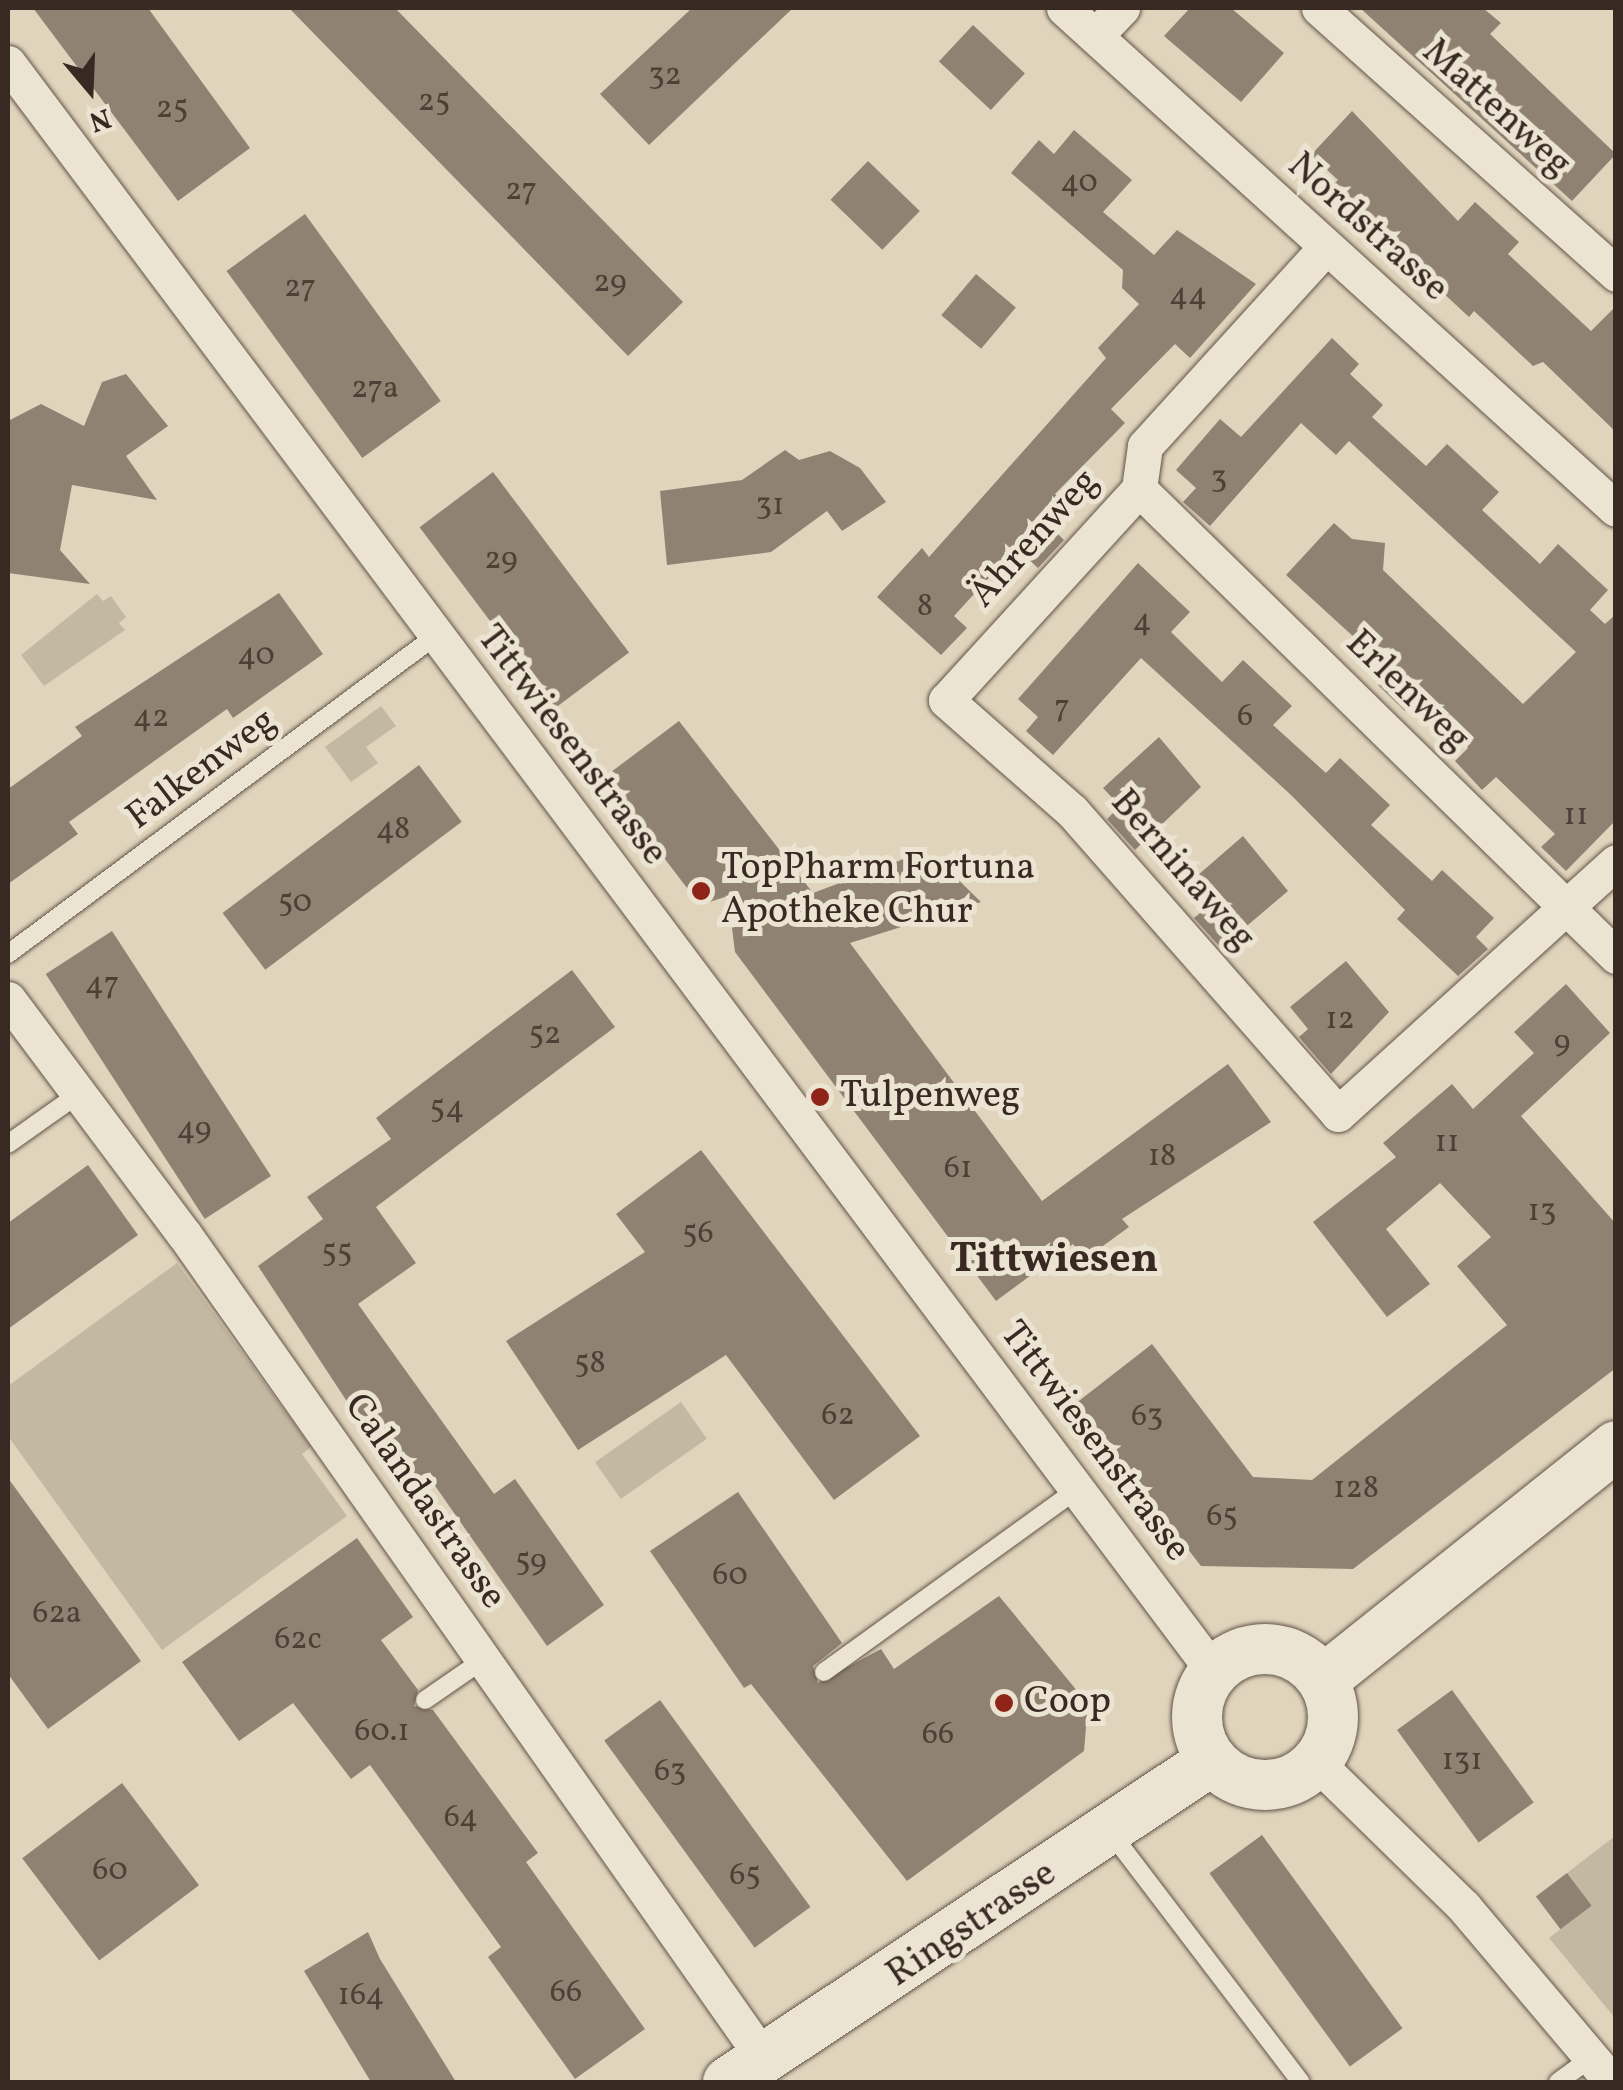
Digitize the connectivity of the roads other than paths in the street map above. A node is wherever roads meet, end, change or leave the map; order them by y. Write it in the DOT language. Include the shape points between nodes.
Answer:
graph roads {
  1 [pos="1064,8"];
  2 [pos="1122,8"];
  3 [pos="1319,8"];
  4 [pos="1095,36"];
  5 [pos="8,63"];
  6 [pos="1326,247"];
  7 [pos="1616,274"];
  8 [pos="1139,489"];
  9 [pos="1612,498"];
  10 [pos="434,637"];
  11 [pos="946,700"];
  12 [pos="1616,862"];
  13 [pos="1568,908"];
  14 [pos="8,954"];
  15 [pos="1616,956"];
  16 [pos="8,999"];
  17 [pos="80,1093"];
  18 [pos="8,1144"];
  19 [pos="1616,1446"];
  20 [pos="1080,1487"];
  21 [pos="483,1660"];
  22 [pos="1213,1671"];
  23 [pos="824,1672"];
  24 [pos="1323,1680"];
  25 [pos="425,1700"];
  26 [pos="1211,1761"];
  27 [pos="1316,1762"];
  28 [pos="1111,1832"];
  29 [pos="1601,2070"];
  30 [pos="746,2071"];
  31 [pos="1302,2082"];
  32 [pos="1558,2082"];
  1 -- 4 [label="street, Nordstrasse"];
  2 -- 4 [label="street"];
  3 -- 7 [label="street, Mattenweg"];
  4 -- 6 [label="street, Nordstrasse"];
  5 -- 10 [label="street, Tittwiesenstrasse"];
  6 -- 8 [label="street, Ährenweg" via="1144,446"];
  6 -- 9 [label="street, Nordstrasse"];
  8 -- 11 [label="street, Ährenweg"];
  8 -- 13 [label="street, Erlenweg"];
  10 -- 14 [label="lane, Falkenweg"];
  10 -- 20 [label="street, Tittwiesenstrasse"];
  11 -- 13 [label="street, Berninaweg" via="1072,811 1338,1114"];
  12 -- 13 [label="street"];
  13 -- 15 [label="street, Erlenweg"];
  16 -- 17 [label="street, Calandastrasse"];
  17 -- 18 [label="lane"];
  17 -- 21 [label="street, Calandastrasse"];
  19 -- 24 [label="main road"];
  20 -- 22 [label="street, Tittwiesenstrasse"];
  20 -- 23 [label="lane"];
  21 -- 25 [label="lane"];
  21 -- 30 [label="street, Calandastrasse"];
  22 -- 24 [label="main road" via="1245,1652 1282,1650"];
  22 -- 26 [label="main road" via="1195,1716"];
  24 -- 27 [label="main road" via="1334,1722"];
  26 -- 27 [label="main road" via="1230,1776 1264,1785 1298,1777"];
  26 -- 28 [label="main road, Ringstrasse"];
  27 -- 29 [label="street" via="1464,1907"];
  28 -- 30 [label="main road, Ringstrasse"];
  28 -- 31 [label="lane"];
  29 -- 32 [label="lane"];
}
